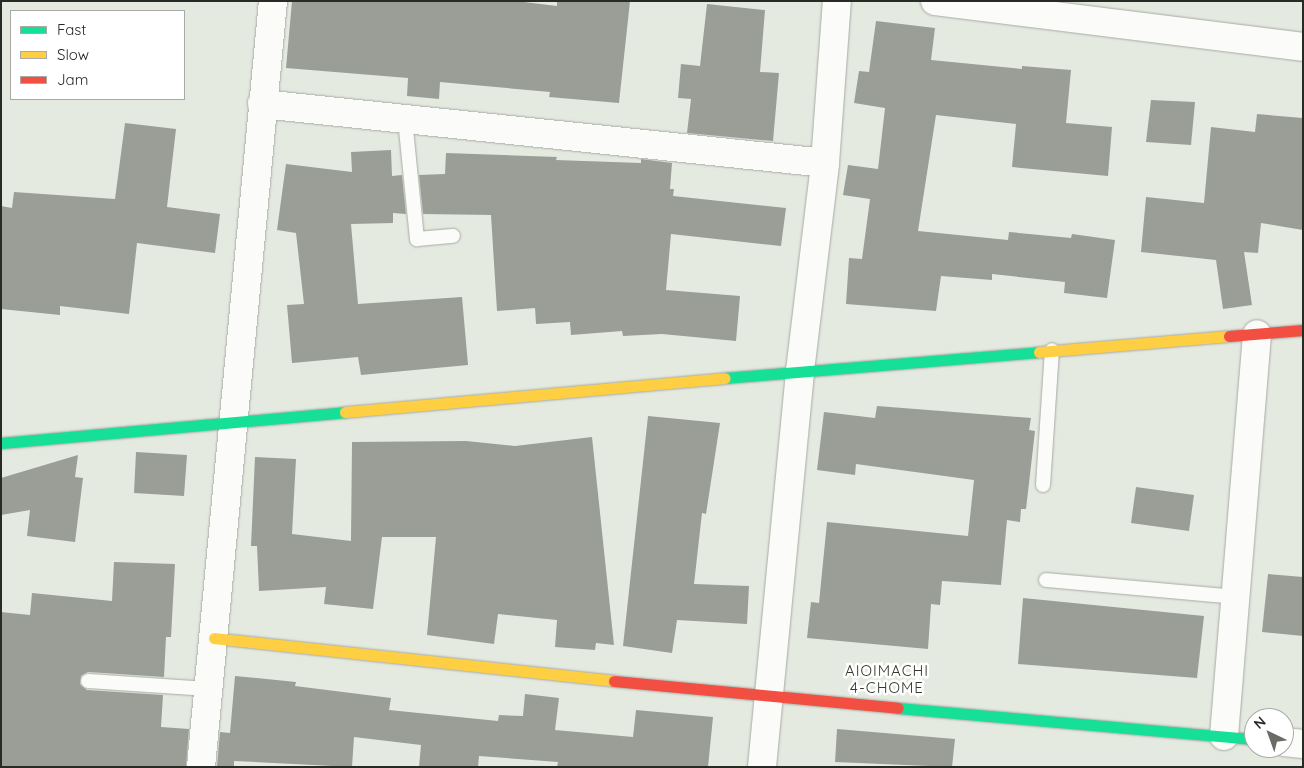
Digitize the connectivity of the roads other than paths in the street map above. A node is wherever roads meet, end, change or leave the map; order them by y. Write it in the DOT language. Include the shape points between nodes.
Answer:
graph roads {
  1 [pos="273,1"];
  2 [pos="837,1"];
  3 [pos="935,1"];
  4 [pos="1303,47"];
  5 [pos="262,104"];
  6 [pos="405,119"];
  7 [pos="825,162"];
  8 [pos="453,236"];
  9 [pos="1303,330"];
  10 [pos="1257,334"];
  11 [pos="1052,350"];
  12 [pos="800,370"];
  13 [pos="234,421"];
  14 [pos="1,443"];
  15 [pos="1043,485"];
  16 [pos="1046,580"];
  17 [pos="1235,597"];
  18 [pos="214,638"];
  19 [pos="88,681"];
  20 [pos="209,689"];
  21 [pos="768,697"];
  22 [pos="1224,736"];
  23 [pos="1244,738"];
  24 [pos="201,767"];
  25 [pos="762,767"];
  1 -- 5 [label="street"];
  2 -- 7 [label="street"];
  3 -- 4 [label="street"];
  5 -- 6 [label="street"];
  5 -- 13 [label="street"];
  6 -- 7 [label="street"];
  6 -- 8 [label="lane" via="417,239"];
  7 -- 12 [label="street"];
  9 -- 10 [label="street"];
  10 -- 11 [label="street"];
  10 -- 17 [label="street"];
  11 -- 12 [label="street"];
  11 -- 15 [label="lane"];
  12 -- 13 [label="street"];
  12 -- 21 [label="street"];
  13 -- 14 [label="street"];
  13 -- 18 [label="street"];
  16 -- 17 [label="lane"];
  17 -- 22 [label="street"];
  18 -- 20 [label="street"];
  18 -- 21 [label="street"];
  19 -- 20 [label="lane"];
  20 -- 24 [label="street"];
  21 -- 22 [label="street"];
  21 -- 25 [label="street"];
  22 -- 23 [label="street"];
}
